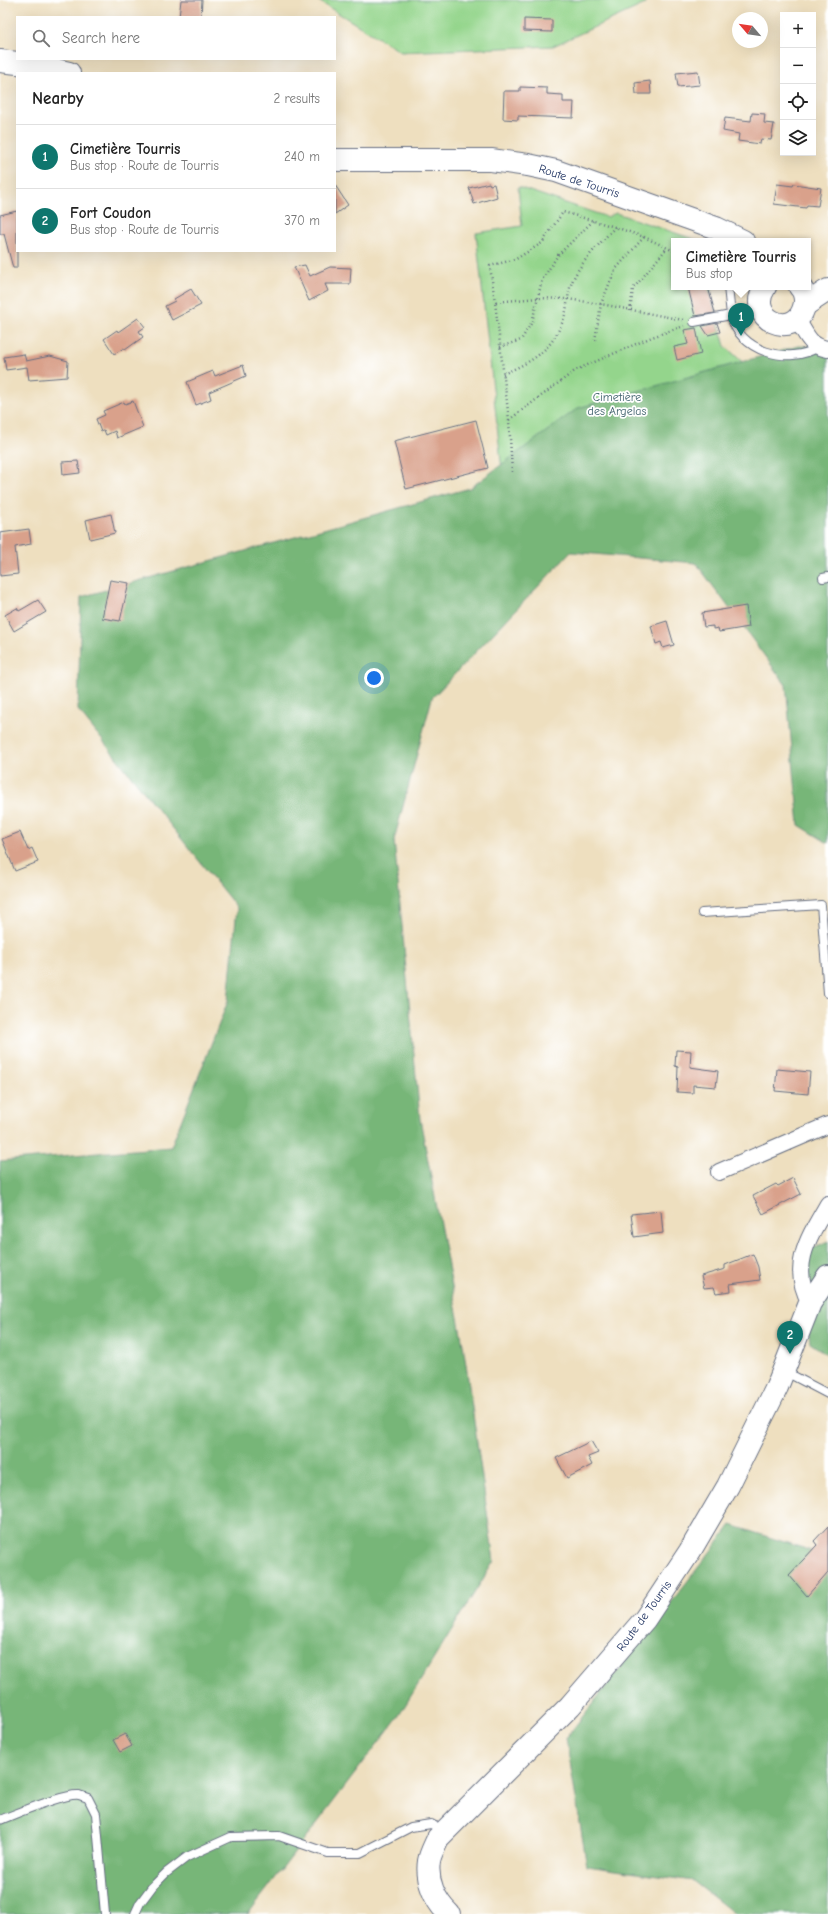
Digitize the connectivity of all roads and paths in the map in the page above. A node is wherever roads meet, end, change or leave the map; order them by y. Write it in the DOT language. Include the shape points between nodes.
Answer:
graph roads {
  1 [pos="0,61"];
  2 [pos="64,72"];
  3 [pos="336,160"];
  4 [pos="593,220"];
  5 [pos="615,227"];
  6 [pos="644,237"];
  7 [pos="737,238"];
  8 [pos="667,248"];
  9 [pos="671,250"];
  10 [pos="828,289"];
  11 [pos="728,290"];
  12 [pos="764,292"];
  13 [pos="538,298"];
  14 [pos="567,299"];
  15 [pos="802,299"];
  16 [pos="495,302"];
  17 [pos="601,304"];
  18 [pos="630,311"];
  19 [pos="731,315"];
  20 [pos="694,322"];
  21 [pos="595,340"];
  22 [pos="500,347"];
  23 [pos="823,348"];
  24 [pos="503,374"];
  25 [pos="509,420"];
  26 [pos="512,472"];
  27 [pos="702,913"];
  28 [pos="828,993"];
  29 [pos="828,1125"];
  30 [pos="719,1172"];
  31 [pos="828,1204"];
  32 [pos="828,1276"];
  33 [pos="810,1303"];
  34 [pos="783,1371"];
  35 [pos="828,1394"];
  36 [pos="0,1820"];
  37 [pos="445,1831"];
  38 [pos="105,1914"];
  39 [pos="134,1914"];
  40 [pos="449,1914"];
  1 -- 2 [label="street"];
  3 -- 7 [label="street, Route de Tourris" via="477,160 528,165 556,171 716,228"];
  4 -- 5 [label="path"];
  4 -- 13 [label="path" via="558,255 542,280"];
  4 -- 16 [label="path" via="563,212 542,243 516,259 490,266"];
  5 -- 6 [label="path"];
  5 -- 14 [label="path" via="591,253 572,281"];
  6 -- 8 [label="path"];
  6 -- 17 [label="path" via="615,270"];
  8 -- 9 [label="path"];
  8 -- 18 [label="path" via="633,289"];
  10 -- 15 [label="street"];
  11 -- 19 [label="lane"];
  12 -- 15 [label="street" via="764,316 780,325 789,324"];
  12 -- 19 [label="lane"];
  13 -- 14 [label="path"];
  13 -- 16 [label="path"];
  13 -- 22 [label="path" via="532,322 521,340"];
  14 -- 17 [label="path"];
  14 -- 24 [label="path" via="564,318 552,343 529,363"];
  15 -- 23 [label="street" via="810,342"];
  16 -- 22 [label="path"];
  17 -- 18 [label="path"];
  17 -- 21 [label="path"];
  18 -- 20 [label="path"];
  19 -- 20 [label="lane"];
  19 -- 23 [label="lane" via="733,326 741,336 762,350 796,356"];
  20 -- 25 [label="path" via="652,336 576,370"];
  22 -- 24 [label="path"];
  24 -- 25 [label="path"];
  25 -- 26 [label="path"];
  27 -- 28 [label="lane" via="821,905"];
  29 -- 30 [label="street"];
  31 -- 33 [label="street" via="807,1240 802,1255 803,1290"];
  32 -- 33 [label="street, Route de Tourris"];
  33 -- 34 [label="street, Route de Tourris"];
  34 -- 35 [label="lane"];
  34 -- 37 [label="street, Route de Tourris" via="728,1486 690,1551 645,1619 570,1706"];
  36 -- 38 [label="lane" via="71,1796 88,1798 96,1814"];
  37 -- 39 [label="lane" via="431,1824 411,1827 360,1853 328,1853 280,1836 231,1837 187,1857 166,1873 148,1892"];
  37 -- 40 [label="street, Route de Tourris" via="438,1838 429,1861 430,1887"];
}
